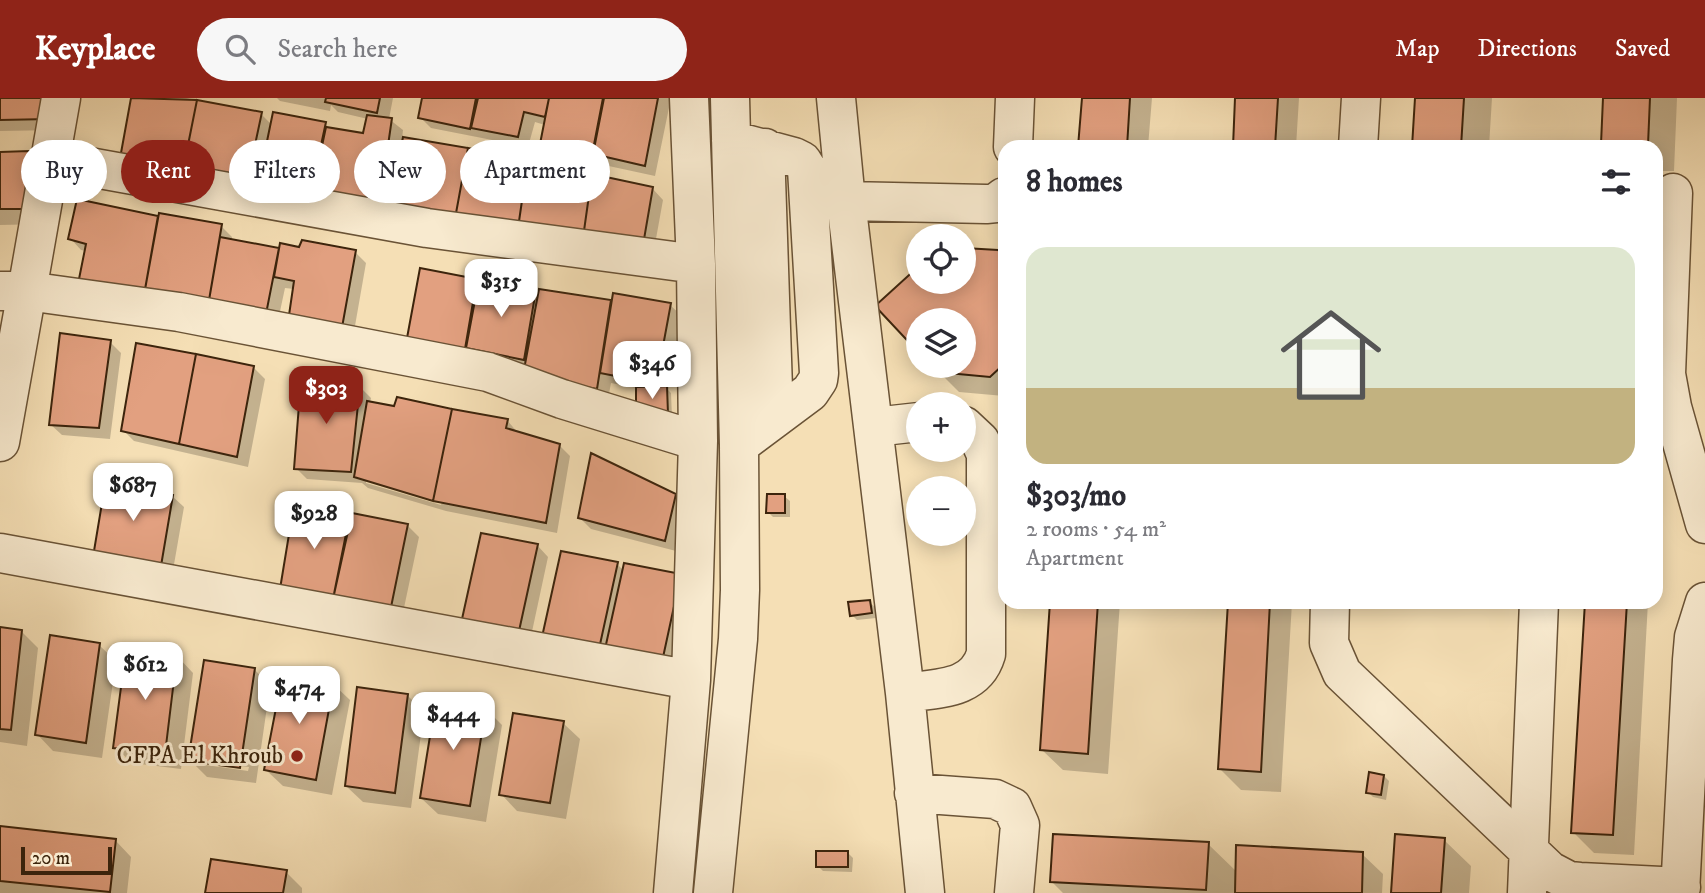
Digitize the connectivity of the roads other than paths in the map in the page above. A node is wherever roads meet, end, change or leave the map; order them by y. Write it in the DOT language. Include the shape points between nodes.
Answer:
graph roads {
  1 [pos="61,98"];
  2 [pos="689,98"];
  3 [pos="730,98"];
  4 [pos="836,98"];
  5 [pos="1015,98"];
  6 [pos="1361,98"];
  7 [pos="54,140"];
  8 [pos="1013,140"];
  9 [pos="1358,140"];
  10 [pos="748,144"];
  11 [pos="107,170"];
  12 [pos="1673,194"];
  13 [pos="846,201"];
  14 [pos="998,202"];
  15 [pos="38,203"];
  16 [pos="696,264"];
  17 [pos="13,291"];
  18 [pos="906,423"];
  19 [pos="874,427"];
  20 [pos="976,437"];
  21 [pos="0,442"];
  22 [pos="698,442"];
  23 [pos="739,445"];
  24 [pos="1705,524"];
  25 [pos="0,553"];
  26 [pos="1705,602"];
  27 [pos="1330,609"];
  28 [pos="1539,609"];
  29 [pos="691,680"];
  30 [pos="905,692"];
  31 [pos="1697,733"];
  32 [pos="914,793"];
  33 [pos="1529,852"];
  34 [pos="1681,890"];
  35 [pos="673,893"];
  36 [pos="713,893"];
  37 [pos="925,893"];
  38 [pos="1014,893"];
  39 [pos="1527,893"];
  1 -- 7 [label="street"];
  2 -- 16 [label="street"];
  3 -- 10 [label="street"];
  4 -- 13 [label="street"];
  5 -- 8 [label="street"];
  6 -- 9 [label="street"];
  10 -- 23 [label="street"];
  10 -- 23 [label="street" via="774,419"];
  11 -- 16 [label="street" via="427,228"];
  12 -- 24 [label="street" via="1666,374"];
  13 -- 14 [label="street"];
  13 -- 19 [label="street"];
  15 -- 17 [label="street"];
  16 -- 22 [label="street"];
  17 -- 21 [label="street"];
  17 -- 22 [label="street" via="179,312 488,372"];
  18 -- 19 [label="street"];
  19 -- 30 [label="street"];
  20 -- 30 [label="street" via="986,454 986,654 979,670 965,682"];
  22 -- 29 [label="street"];
  23 -- 36 [label="street" via="738,639"];
  25 -- 29 [label="street"];
  26 -- 31 [label="street" via="1694,637"];
  27 -- 33 [label="street" via="1329,643 1342,673"];
  28 -- 33 [label="street"];
  29 -- 35 [label="street"];
  30 -- 32 [label="street"];
  31 -- 34 [label="street"];
  32 -- 37 [label="street"];
  32 -- 38 [label="street" via="995,799 1012,807 1020,825"];
  33 -- 34 [label="street" via="1569,881"];
  33 -- 39 [label="street"];
}
